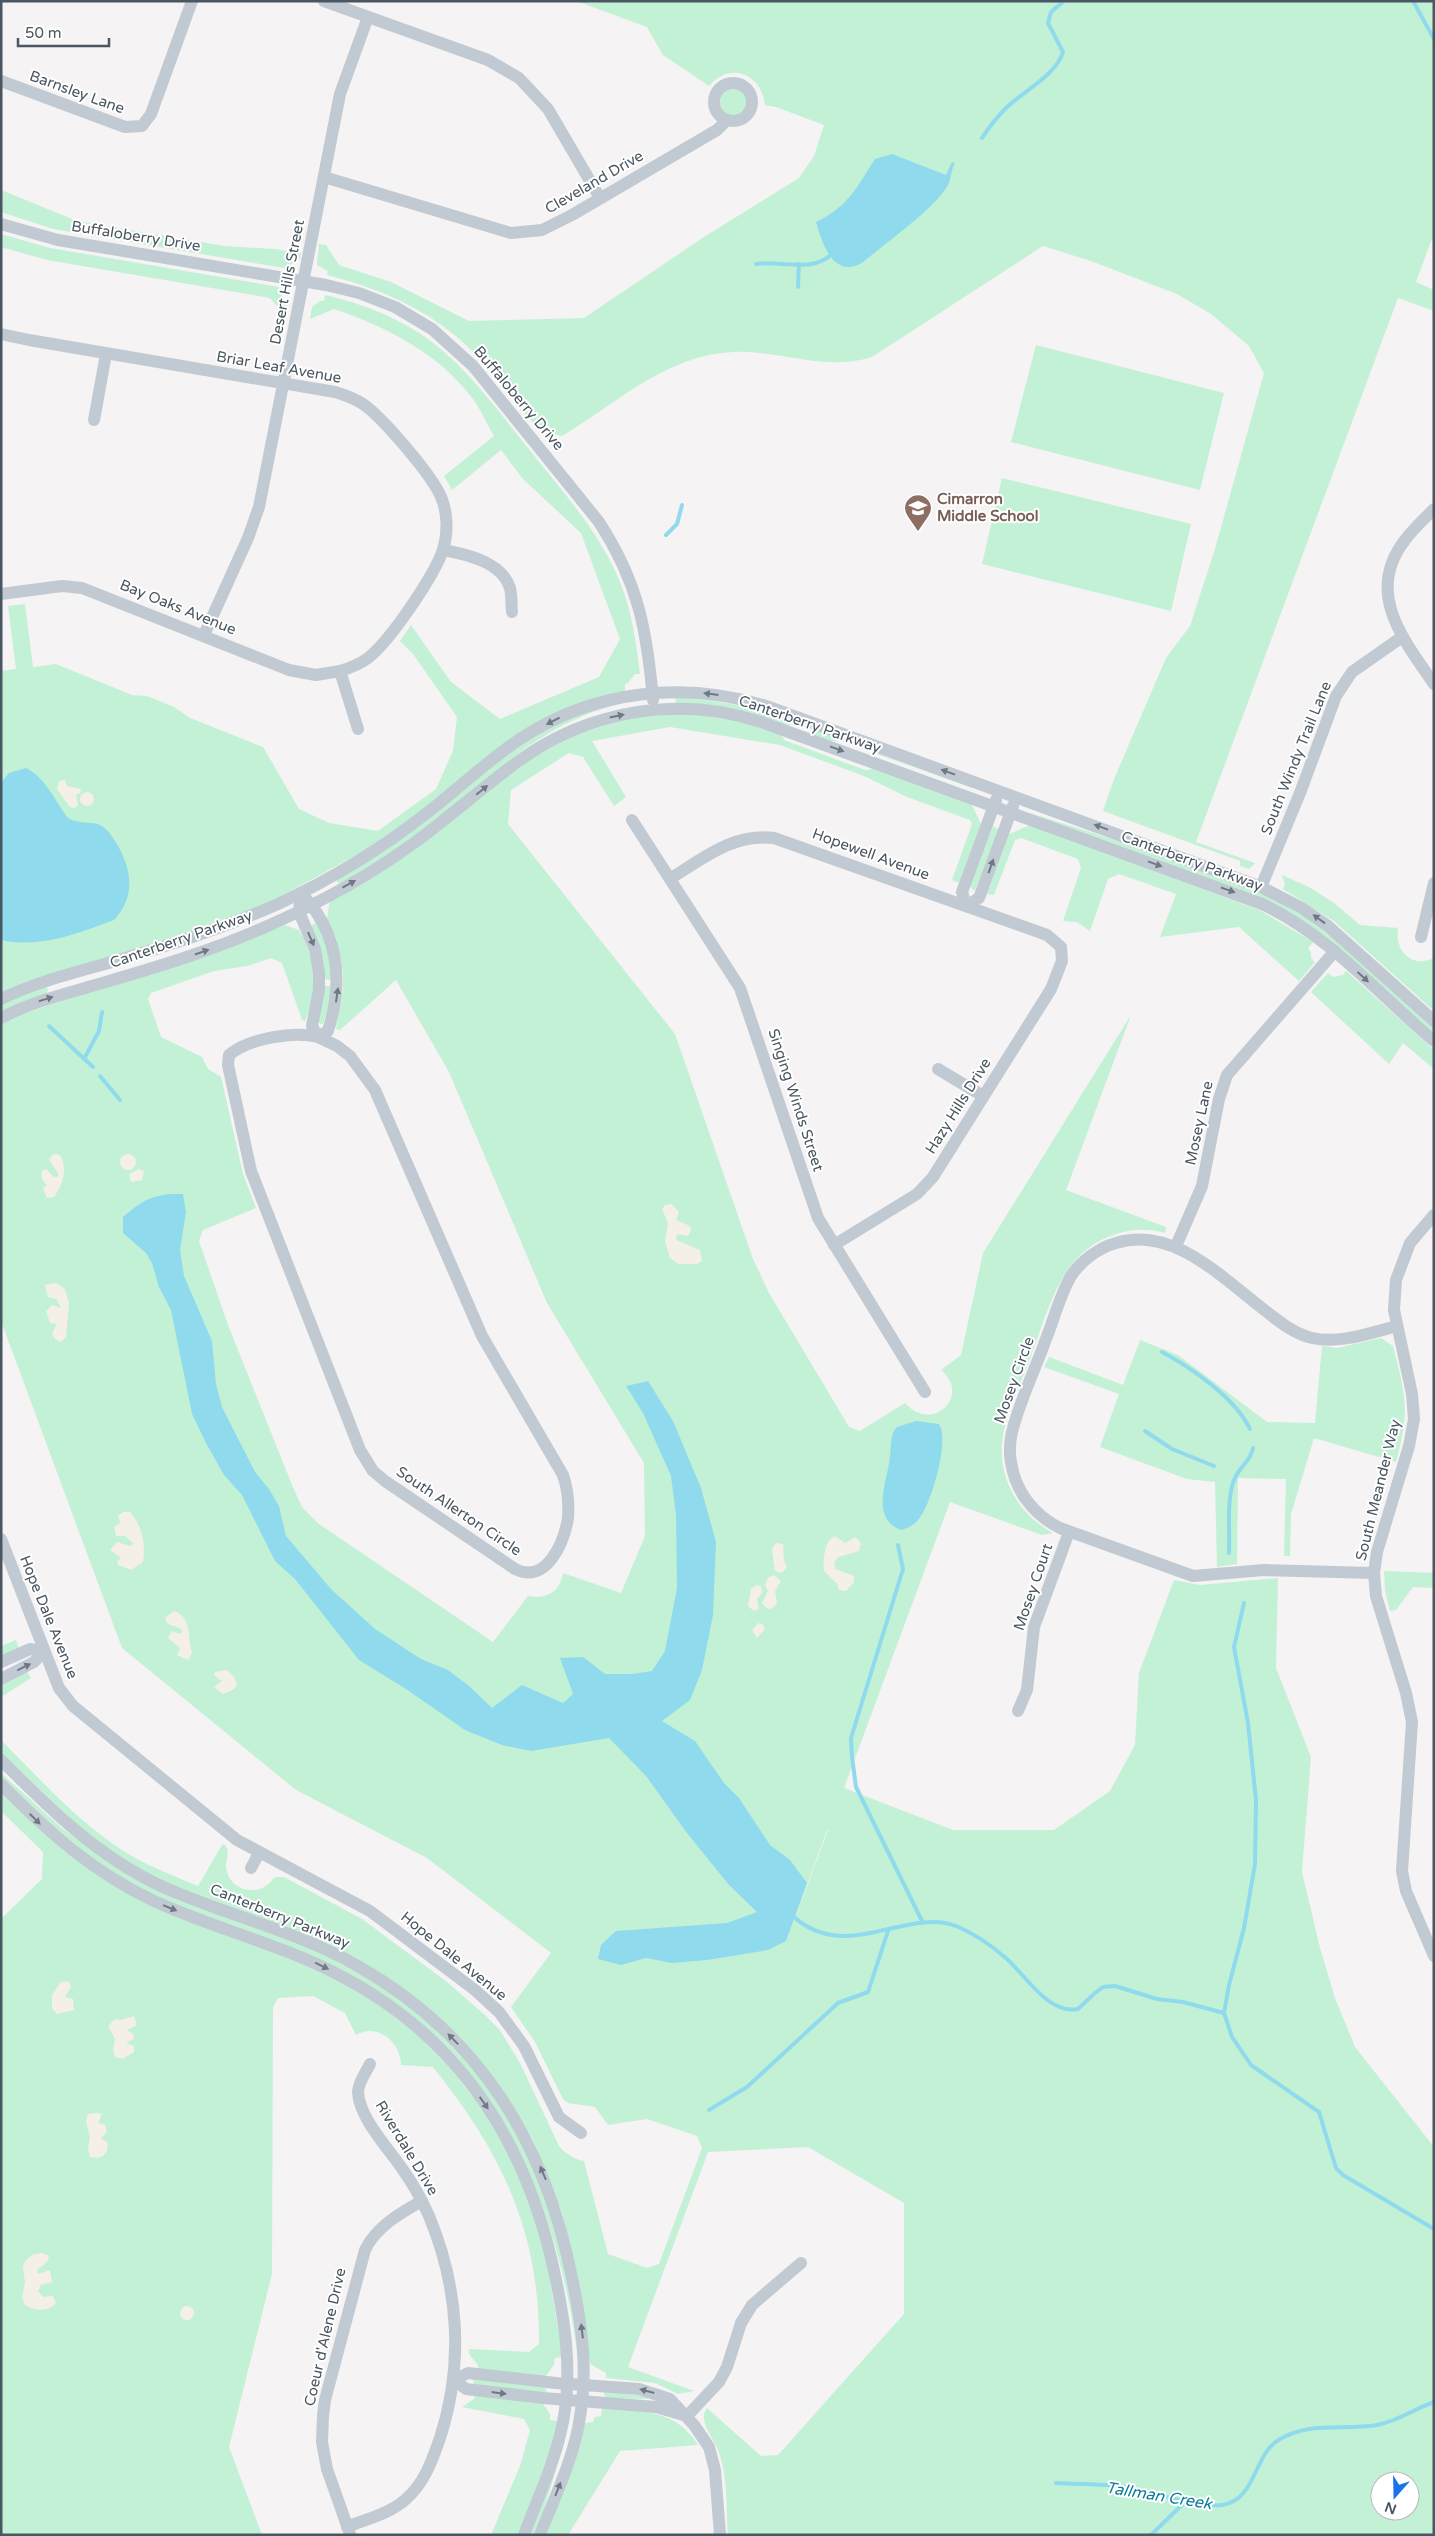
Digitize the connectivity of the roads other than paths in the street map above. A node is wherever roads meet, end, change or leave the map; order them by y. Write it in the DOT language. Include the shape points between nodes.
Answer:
graph roads {
  1 [pos="192,1"];
  2 [pos="324,1"];
  3 [pos="368,17"];
  4 [pos="1,81"];
  5 [pos="727,120"];
  6 [pos="324,177"];
  7 [pos="600,198"];
  8 [pos="1,224"];
  9 [pos="304,281"];
  10 [pos="1,334"];
  11 [pos="106,354"];
  12 [pos="284,384"];
  13 [pos="94,420"];
  14 [pos="1434,509"];
  15 [pos="443,550"];
  16 [pos="1,594"];
  17 [pos="512,612"];
  18 [pos="204,635"];
  19 [pos="1402,637"];
  20 [pos="340,671"];
  21 [pos="1434,684"];
  22 [pos="652,693"];
  23 [pos="654,710"];
  24 [pos="358,729"];
  25 [pos="1000,791"];
  26 [pos="1016,797"];
  27 [pos="994,806"];
  28 [pos="1010,812"];
  29 [pos="632,820"];
  30 [pos="671,878"];
  31 [pos="1434,883"];
  32 [pos="1261,887"];
  33 [pos="301,892"];
  34 [pos="312,904"];
  35 [pos="966,906"];
  36 [pos="299,912"];
  37 [pos="1421,938"];
  38 [pos="1066,944"];
  39 [pos="1335,951"];
  40 [pos="1,999"];
  41 [pos="1,1018"];
  42 [pos="1434,1022"];
  43 [pos="318,1038"];
  44 [pos="1434,1041"];
  45 [pos="938,1069"];
  46 [pos="983,1096"];
  47 [pos="1434,1215"];
  48 [pos="834,1245"];
  49 [pos="1176,1246"];
  50 [pos="1397,1326"];
  51 [pos="926,1392"];
  52 [pos="1069,1532"];
  53 [pos="1,1539"];
  54 [pos="1374,1573"];
  55 [pos="44,1651"];
  56 [pos="1,1662"];
  57 [pos="1,1679"];
  58 [pos="1018,1711"];
  59 [pos="1,1760"];
  60 [pos="1,1784"];
  61 [pos="259,1852"];
  62 [pos="251,1868"];
  63 [pos="1434,1956"];
  64 [pos="370,2064"];
  65 [pos="581,2133"];
  66 [pos="422,2201"];
  67 [pos="801,2263"];
  68 [pos="454,2380"];
  69 [pos="567,2384"];
  70 [pos="584,2385"];
  71 [pos="566,2400"];
  72 [pos="582,2401"];
  73 [pos="687,2416"];
  74 [pos="348,2531"];
  75 [pos="524,2535"];
  76 [pos="540,2535"];
  77 [pos="720,2535"];
  1 -- 4 [label="street, Barnsley Lane" via="144,131"];
  2 -- 3 [label="street"];
  3 -- 6 [label="street, Desert Hills Street" via="340,94"];
  3 -- 7 [label="street" via="488,60 519,78 548,109"];
  5 -- 7 [label="street, Cleveland Drive" via="717,130"];
  6 -- 7 [label="street, Cleveland Drive" via="498,231 517,234 554,225"];
  6 -- 9 [label="street, Desert Hills Street"];
  8 -- 9 [label="street, Buffaloberry Drive" via="58,240"];
  9 -- 12 [label="street, Desert Hills Street"];
  9 -- 22 [label="street, Buffaloberry Drive" via="359,293 414,318 458,352 500,398 599,522 623,561 645,628"];
  10 -- 11 [label="street, Briar Leaf Avenue"];
  11 -- 12 [label="street, Briar Leaf Avenue"];
  11 -- 13 [label="street"];
  12 -- 15 [label="street, Briar Leaf Avenue" via="341,394 371,411 420,466 439,493 446,518"];
  12 -- 18 [label="street, Desert Hills Street" via="257,515"];
  14 -- 19 [label="street" via="1401,544 1389,573 1388,601"];
  15 -- 17 [label="street" via="483,561 501,574 510,588"];
  15 -- 20 [label="street, Briar Leaf Avenue" via="430,578 378,648 364,661"];
  16 -- 18 [label="street, Bay Oaks Avenue" via="62,586 82,588"];
  18 -- 20 [label="street, Bay Oaks Avenue" via="297,672 324,675"];
  19 -- 21 [label="street"];
  19 -- 32 [label="street, South Windy Trail Lane" via="1356,669 1338,692"];
  20 -- 24 [label="street"];
  22 -- 23 [label="street, Buffaloberry Drive"];
  25 -- 22 [label="street, Canterberry Parkway, one-way" via="752,702 704,693"];
  22 -- 33 [label="street, Canterberry Parkway, one-way" via="597,703 546,724 508,748 397,835"];
  23 -- 27 [label="street, Canterberry Parkway, one-way" via="700,710 749,718"];
  34 -- 23 [label="street, Canterberry Parkway, one-way" via="414,844 516,763 547,743 606,718"];
  25 -- 26 [label="street, Canterberry Parkway"];
  25 -- 27 [label="street"];
  26 -- 28 [label="street"];
  32 -- 26 [label="street, Canterberry Parkway, one-way"];
  27 -- 28 [label="street, Canterberry Parkway"];
  27 -- 35 [label="street" via="962,892"];
  35 -- 28 [label="street, one-way" via="979,898"];
  28 -- 39 [label="street, Canterberry Parkway, one-way" via="1262,904 1297,923"];
  29 -- 30 [label="street, Singing Winds Street"];
  30 -- 35 [label="street, Hopewell Avenue" via="726,845 747,838 766,837 791,842"];
  30 -- 48 [label="street, Singing Winds Street" via="740,988 815,1208"];
  31 -- 37 [label="street"];
  42 -- 32 [label="street, Canterberry Parkway, one-way" via="1328,926"];
  33 -- 34 [label="street"];
  33 -- 36 [label="street"];
  33 -- 40 [label="street, Canterberry Parkway" via="202,934 44,982"];
  34 -- 36 [label="street, Canterberry Parkway"];
  43 -- 34 [label="street, one-way" via="328,1031 338,983 331,942"];
  35 -- 38 [label="street, Hopewell Avenue"];
  41 -- 36 [label="street, Canterberry Parkway, one-way" via="43,1000 218,947"];
  36 -- 43 [label="street, one-way" via="317,955 319,990 312,1026"];
  38 -- 46 [label="street, Hazy Hills Drive" via="1051,989"];
  39 -- 44 [label="street, Canterberry Parkway, one-way"];
  39 -- 49 [label="street, Mosey Lane" via="1227,1074 1202,1186"];
  43 -- 43 [label="street, South Allerton Circle" via="293,1034 272,1038 229,1055 228,1065 249,1165 360,1450 373,1471 402,1493 515,1569 530,1574 538,1572 554,1553 567,1522 568,1495 563,1475 482,1336 375,1090 350,1056"];
  45 -- 46 [label="street"];
  46 -- 48 [label="street, Hazy Hills Drive" via="937,1172 920,1192"];
  47 -- 50 [label="street, South Meander Way" via="1414,1236 1400,1265 1394,1294"];
  48 -- 51 [label="street, Singing Winds Street"];
  49 -- 50 [label="street, Mosey Circle" via="1284,1325 1308,1337 1339,1340"];
  49 -- 52 [label="street, Mosey Circle" via="1130,1239 1107,1246 1083,1262 1070,1277 1022,1404 1010,1442 1010,1460 1016,1482 1039,1515"];
  50 -- 54 [label="street, South Meander Way" via="1412,1394 1414,1419"];
  52 -- 54 [label="street, Mosey Circle" via="1193,1576 1264,1570"];
  52 -- 58 [label="street, Mosey Court" via="1034,1627 1028,1690"];
  53 -- 55 [label="street, Hope Dale Avenue"];
  54 -- 63 [label="street, South Meander Way" via="1376,1596 1412,1722 1402,1871 1406,1892"];
  55 -- 56 [label="street" via="30,1648"];
  57 -- 55 [label="street, one-way" via="34,1662"];
  55 -- 61 [label="street, Hope Dale Avenue" via="59,1688 73,1706 236,1840"];
  70 -- 59 [label="street, Canterberry Parkway, one-way" via="580,2317 566,2247 550,2191 536,2157 509,2109 459,2045 416,2005 355,1964 316,1945 162,1886 119,1863 60,1819"];
  60 -- 69 [label="street, Canterberry Parkway, one-way" via="61,1842 116,1881 167,1907 340,1975 402,2015 447,2056 497,2122 535,2199 549,2245 564,2319"];
  61 -- 62 [label="street"];
  61 -- 65 [label="street, Hope Dale Avenue" via="370,1911 490,2002 524,2046 555,2112"];
  64 -- 66 [label="street, Riverdale Drive" via="359,2087 362,2104 373,2128"];
  66 -- 68 [label="street, Riverdale Drive" via="436,2233 449,2278 455,2322"];
  66 -- 74 [label="street, Coeur d'Alene Drive" via="386,2223 365,2250 325,2400 324,2454 330,2484"];
  67 -- 73 [label="street" via="752,2305 741,2323 719,2382"];
  68 -- 69 [label="street" via="468,2372"];
  68 -- 71 [label="street, one-way" via="466,2389"];
  68 -- 74 [label="street, Riverdale Drive" via="443,2428 421,2482 394,2508"];
  69 -- 70 [label="street"];
  69 -- 71 [label="street, Canterberry Parkway"];
  70 -- 72 [label="street, Canterberry Parkway"];
  73 -- 70 [label="street, one-way" via="676,2403 652,2392"];
  71 -- 72 [label="street"];
  71 -- 75 [label="street, Canterberry Parkway" via="556,2445"];
  72 -- 73 [label="street" via="656,2407"];
  76 -- 72 [label="street, Canterberry Parkway, one-way" via="573,2447"];
  73 -- 77 [label="street" via="703,2437 714,2462"];
}
